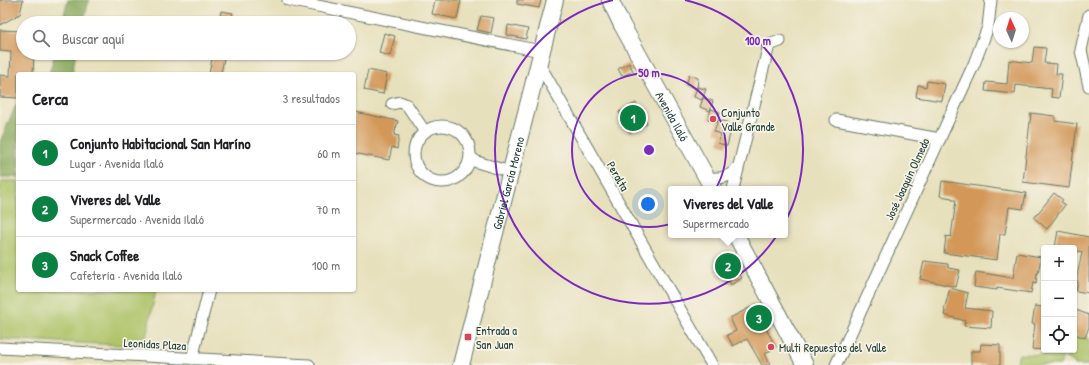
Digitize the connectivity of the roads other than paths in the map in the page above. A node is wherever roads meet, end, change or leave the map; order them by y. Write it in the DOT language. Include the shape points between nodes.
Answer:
graph roads {
  1 [pos="288,0"];
  2 [pos="555,0"];
  3 [pos="610,0"];
  4 [pos="991,0"];
  5 [pos="1089,15"];
  6 [pos="780,41"];
  7 [pos="539,56"];
  8 [pos="1089,86"];
  9 [pos="392,104"];
  10 [pos="836,120"];
  11 [pos="425,132"];
  12 [pos="940,139"];
  13 [pos="470,157"];
  14 [pos="738,167"];
  15 [pos="510,172"];
  16 [pos="710,184"];
  17 [pos="734,186"];
  18 [pos="738,238"];
  19 [pos="209,292"];
  20 [pos="0,348"];
  21 [pos="192,359"];
  22 [pos="142,360"];
  23 [pos="309,365"];
  24 [pos="461,365"];
  25 [pos="712,365"];
  26 [pos="805,365"];
  27 [pos="836,365"];
  1 -- 7 [label="street"];
  2 -- 7 [label="street, Gabriel García Moreno"];
  3 -- 16 [label="street, Avenida Ilaló"];
  4 -- 12 [label="street, José Joaquin Olmedo" via="988,27"];
  5 -- 8 [label="street" via="1081,50"];
  6 -- 14 [label="street" via="769,45"];
  7 -- 15 [label="street, Gabriel García Moreno"];
  7 -- 25 [label="street, Peralta"];
  9 -- 11 [label="street" via="400,102 407,105"];
  10 -- 12 [label="street"];
  11 -- 13 [label="street" via="440,127 458,132 465,139"];
  11 -- 13 [label="street" via="416,144 414,159 424,176 433,181 453,180 467,167"];
  12 -- 27 [label="street, José Joaquin Olmedo"];
  13 -- 15 [label="street" via="477,162"];
  14 -- 16 [label="street" via="733,174"];
  14 -- 17 [label="street"];
  15 -- 24 [label="street, Gabriel García Moreno"];
  18 -- 26 [label="street"];
  19 -- 21 [label="street"];
  20 -- 22 [label="street, Leonidas Plaza"];
  21 -- 22 [label="street, Leonidas Plaza"];
  21 -- 23 [label="street, Leonidas Plaza"];
}
